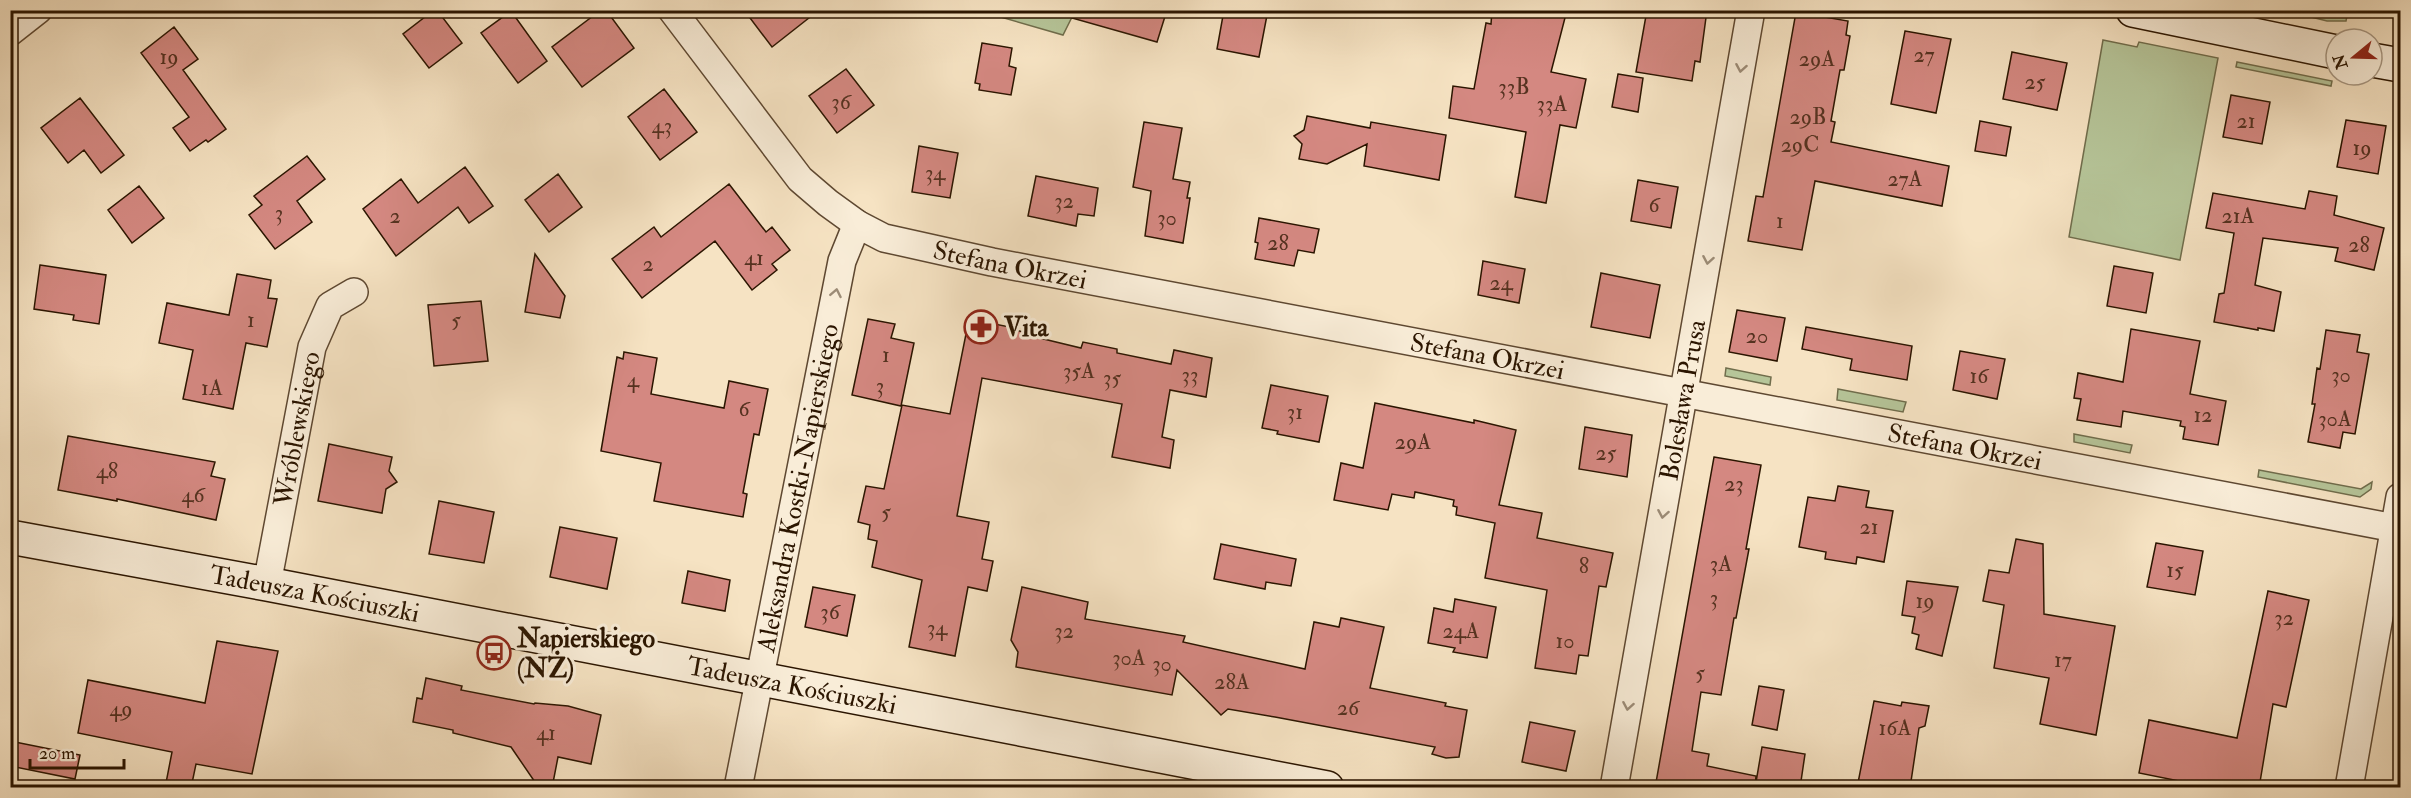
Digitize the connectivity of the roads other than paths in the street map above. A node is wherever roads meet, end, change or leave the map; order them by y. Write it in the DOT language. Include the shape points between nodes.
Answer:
graph roads {
  1 [pos="38,10"];
  2 [pos="672,10"];
  3 [pos="1751,10"];
  4 [pos="2133,10"];
  5 [pos="10,33"];
  6 [pos="2324,50"];
  7 [pos="2384,63"];
  8 [pos="2400,66"];
  9 [pos="857,224"];
  10 [pos="354,292"];
  11 [pos="1684,395"];
  12 [pos="2400,497"];
  13 [pos="2398,529"];
  14 [pos="10,537"];
  15 [pos="267,584"];
  16 [pos="759,680"];
  17 [pos="738,788"];
  18 [pos="1327,788"];
  19 [pos="1614,788"];
  20 [pos="2349,788"];
  1 -- 5 [label="street"];
  2 -- 9 [label="street, Stefana Okrzei" via="800,179"];
  3 -- 11 [label="street, Bolesława Prusa, one-way"];
  4 -- 6 [label="street"];
  7 -- 8 [label="street"];
  9 -- 11 [label="street, Stefana Okrzei" via="884,238 979,259"];
  16 -- 9 [label="street, Aleksandra Kostki-Napierskiego, one-way" via="842,261"];
  10 -- 15 [label="street, Wróblewskiego" via="330,306 312,347"];
  11 -- 13 [label="street, Stefana Okrzei"];
  11 -- 19 [label="street, Bolesława Prusa, one-way"];
  12 -- 13 [label="street"];
  13 -- 20 [label="street"];
  14 -- 15 [label="street, Tadeusza Kościuszki"];
  15 -- 16 [label="street, Tadeusza Kościuszki"];
  16 -- 17 [label="street, Aleksandra Kostki-Napierskiego"];
  16 -- 18 [label="street, Tadeusza Kościuszki"];
}
